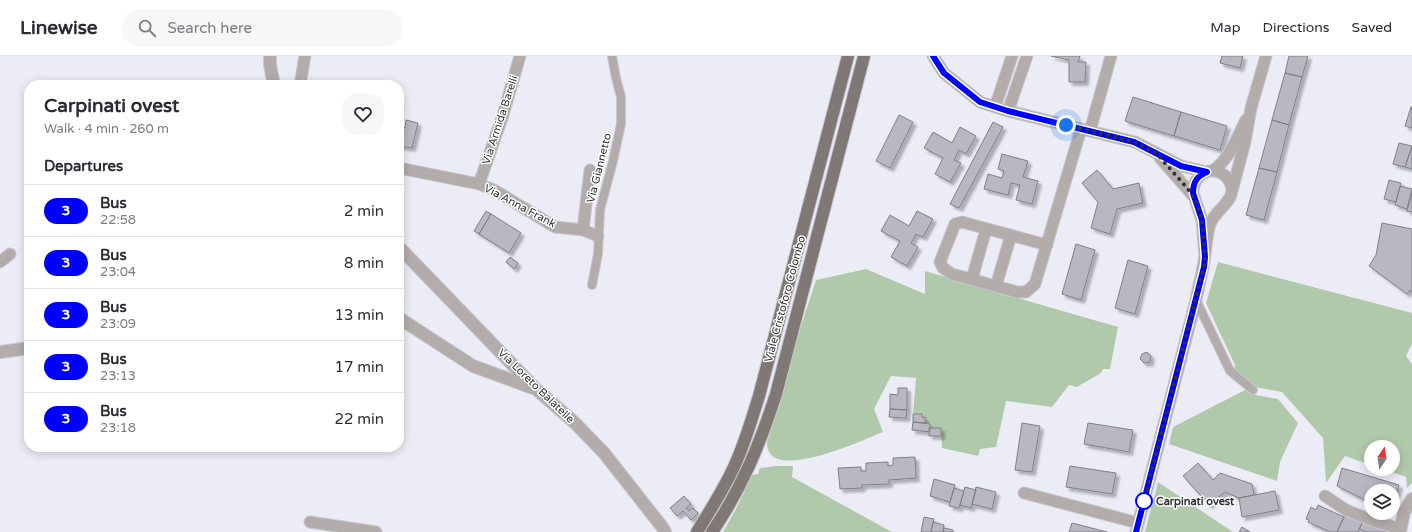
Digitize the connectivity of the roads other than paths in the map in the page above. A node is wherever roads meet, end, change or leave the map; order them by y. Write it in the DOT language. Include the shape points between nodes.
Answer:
graph roads {
  1 [pos="270,56"];
  2 [pos="305,56"];
  3 [pos="520,56"];
  4 [pos="612,56"];
  5 [pos="848,56"];
  6 [pos="864,56"];
  7 [pos="933,56"];
  8 [pos="1012,56"];
  9 [pos="1027,56"];
  10 [pos="1111,56"];
  11 [pos="1266,56"];
  12 [pos="273,80"];
  13 [pos="301,80"];
  14 [pos="995,107"];
  15 [pos="1251,108"];
  16 [pos="1008,111"];
  17 [pos="1085,130"];
  18 [pos="1156,153"];
  19 [pos="404,169"];
  20 [pos="590,170"];
  21 [pos="1209,171"];
  22 [pos="479,184"];
  23 [pos="1231,195"];
  24 [pos="1196,199"];
  25 [pos="1222,207"];
  26 [pos="986,229"];
  27 [pos="583,230"];
  28 [pos="1011,235"];
  29 [pos="598,236"];
  30 [pos="1047,245"];
  31 [pos="404,252"];
  32 [pos="10,254"];
  33 [pos="1205,257"];
  34 [pos="0,262"];
  35 [pos="972,279"];
  36 [pos="592,285"];
  37 [pos="996,286"];
  38 [pos="1196,300"];
  39 [pos="404,321"];
  40 [pos="24,349"];
  41 [pos="0,352"];
  42 [pos="536,389"];
  43 [pos="1252,390"];
  44 [pos="1024,493"];
  45 [pos="1325,496"];
  46 [pos="1412,499"];
  47 [pos="310,522"];
  48 [pos="1137,527"];
  49 [pos="1400,530"];
  50 [pos="376,532"];
  51 [pos="665,532"];
  52 [pos="697,532"];
  53 [pos="712,532"];
  1 -- 12 [label="street"];
  2 -- 13 [label="street"];
  3 -- 22 [label="street, Via Armida Barelli" via="503,116"];
  4 -- 29 [label="street, Via Giannetto" via="621,97 621,124 600,210"];
  5 -- 52 [label="main road, Viale Cristoforo Colombo" via="760,396 733,470"];
  6 -- 53 [label="main road, Viale Cristoforo Colombo" via="776,394 748,470 729,508"];
  7 -- 14 [label="street" via="944,73 964,90 980,102"];
  8 -- 14 [label="street"];
  9 -- 16 [label="street"];
  10 -- 17 [label="street"];
  11 -- 15 [label="street"];
  14 -- 16 [label="street"];
  15 -- 21 [label="street" via="1226,159"];
  15 -- 23 [label="street"];
  16 -- 17 [label="street"];
  17 -- 18 [label="street" via="1134,142"];
  17 -- 30 [label="street"];
  18 -- 21 [label="street" via="1181,166"];
  18 -- 24 [label="street"];
  19 -- 22 [label="street, Via Anna Frank"];
  20 -- 27 [label="street"];
  21 -- 23 [label="street" via="1217,171 1226,176 1231,185"];
  21 -- 24 [label="street" via="1196,180 1193,188"];
  22 -- 27 [label="street, Via Anna Frank" via="496,191 555,227"];
  23 -- 25 [label="street"];
  24 -- 25 [label="street" via="1204,208"];
  24 -- 33 [label="street" via="1202,220"];
  25 -- 33 [label="street" via="1210,225"];
  26 -- 28 [label="street"];
  26 -- 35 [label="street"];
  26 -- 35 [label="street" via="962,222 955,224 940,262 942,268 952,274"];
  27 -- 29 [label="street, Via Anna Frank"];
  28 -- 30 [label="street"];
  28 -- 37 [label="street"];
  29 -- 36 [label="street, Via Giannetto" via="598,254"];
  30 -- 37 [label="street" via="1035,284 1026,292"];
  31 -- 42 [label="street, Via Loreto Balatelle"];
  32 -- 34 [label="street"];
  33 -- 38 [label="street"];
  35 -- 37 [label="street"];
  38 -- 43 [label="street" via="1230,371"];
  38 -- 48 [label="street"];
  39 -- 42 [label="street" via="473,366"];
  40 -- 41 [label="street"];
  42 -- 51 [label="street, Via Loreto Balatelle" via="604,453"];
  44 -- 48 [label="street"];
  45 -- 49 [label="street" via="1346,510"];
  46 -- 49 [label="street" via="1404,512"];
  47 -- 50 [label="street"];
}
